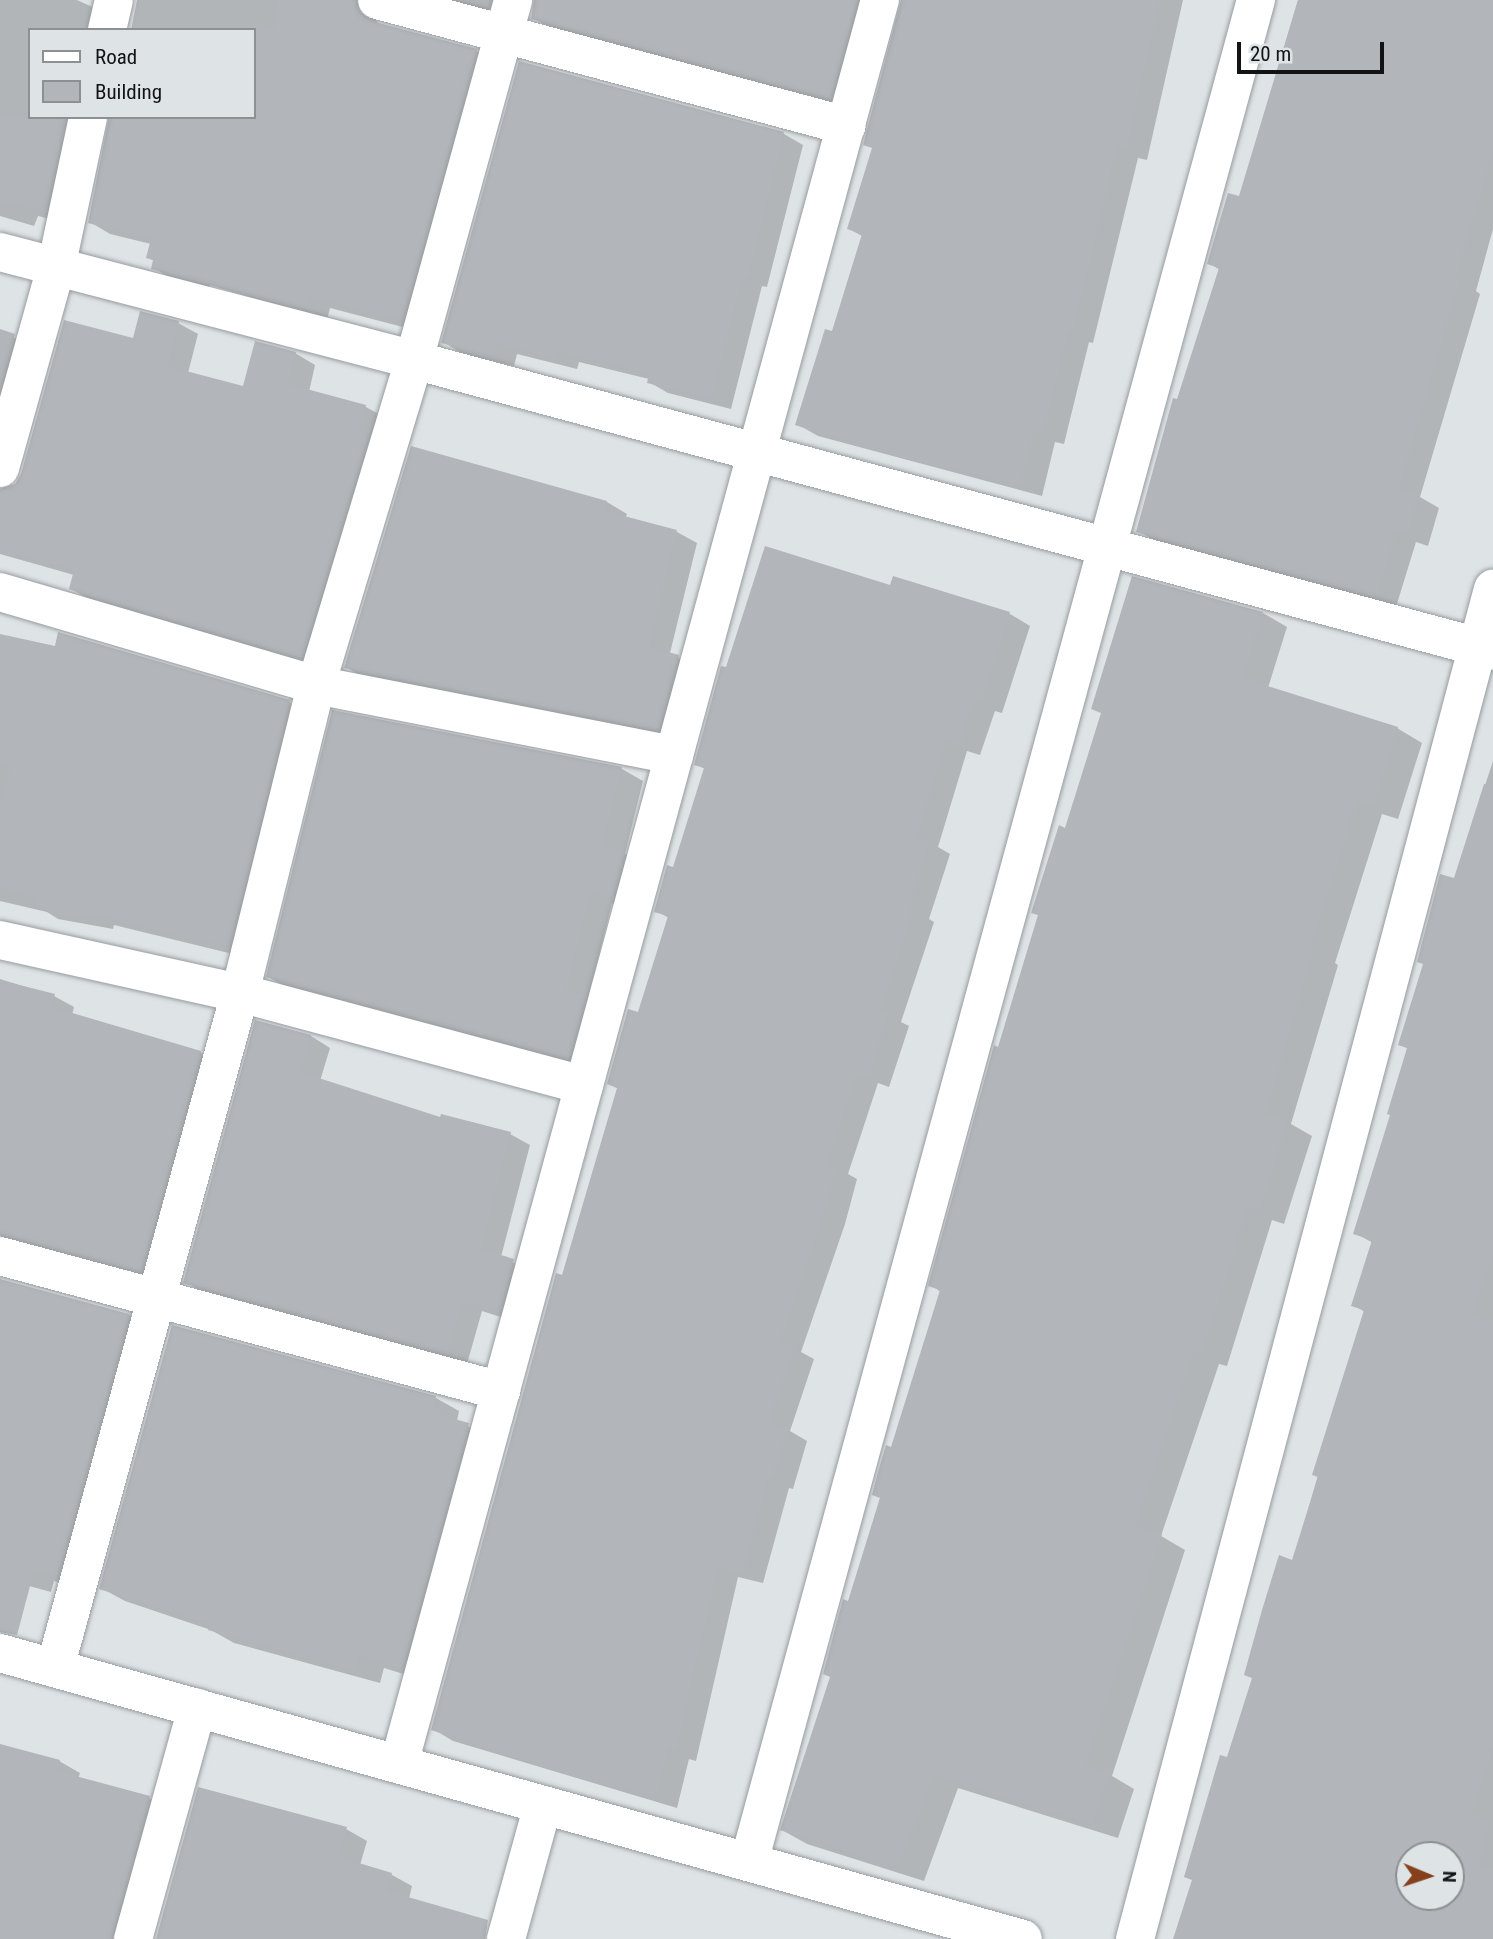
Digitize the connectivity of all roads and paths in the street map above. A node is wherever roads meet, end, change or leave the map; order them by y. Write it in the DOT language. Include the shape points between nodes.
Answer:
graph roads {
  1 [pos="114,0"];
  2 [pos="377,0"];
  3 [pos="880,0"];
  4 [pos="1256,0"];
  5 [pos="509,17"];
  6 [pos="107,28"];
  7 [pos="88,119"];
  8 [pos="846,126"];
  9 [pos="0,252"];
  10 [pos="56,268"];
  11 [pos="414,360"];
  12 [pos="756,453"];
  13 [pos="0,468"];
  14 [pos="1107,547"];
  15 [pos="1493,589"];
  16 [pos="0,592"];
  17 [pos="1485,649"];
  18 [pos="316,685"];
  19 [pos="674,755"];
  20 [pos="0,940"];
  21 [pos="240,993"];
  22 [pos="584,1085"];
  23 [pos="0,1256"];
  24 [pos="157,1299"];
  25 [pos="501,1391"];
  26 [pos="0,1653"];
  27 [pos="55,1668"];
  28 [pos="197,1708"];
  29 [pos="399,1764"];
  30 [pos="543,1805"];
  31 [pos="749,1862"];
  32 [pos="133,1939"];
  33 [pos="506,1939"];
  34 [pos="1023,1939"];
  35 [pos="1135,1939"];
  1 -- 6 [label="street"];
  2 -- 5 [label="street"];
  3 -- 8 [label="street"];
  4 -- 14 [label="street"];
  5 -- 8 [label="street"];
  5 -- 11 [label="street"];
  7 -- 10 [label="street"];
  8 -- 12 [label="street"];
  9 -- 10 [label="street"];
  10 -- 11 [label="street"];
  10 -- 13 [label="street"];
  11 -- 12 [label="street"];
  11 -- 18 [label="street"];
  12 -- 14 [label="street"];
  12 -- 19 [label="street"];
  14 -- 17 [label="street"];
  14 -- 31 [label="street"];
  15 -- 17 [label="street"];
  16 -- 18 [label="street"];
  17 -- 35 [label="street"];
  18 -- 19 [label="street"];
  18 -- 21 [label="street"];
  19 -- 22 [label="street"];
  20 -- 21 [label="street"];
  21 -- 22 [label="street"];
  21 -- 24 [label="street"];
  22 -- 25 [label="street"];
  23 -- 24 [label="street"];
  24 -- 25 [label="street"];
  24 -- 27 [label="street"];
  25 -- 29 [label="street"];
  26 -- 27 [label="street"];
  27 -- 28 [label="street"];
  28 -- 29 [label="street"];
  28 -- 32 [label="street"];
  29 -- 30 [label="street"];
  30 -- 31 [label="street"];
  30 -- 33 [label="street"];
  31 -- 34 [label="street"];
}
